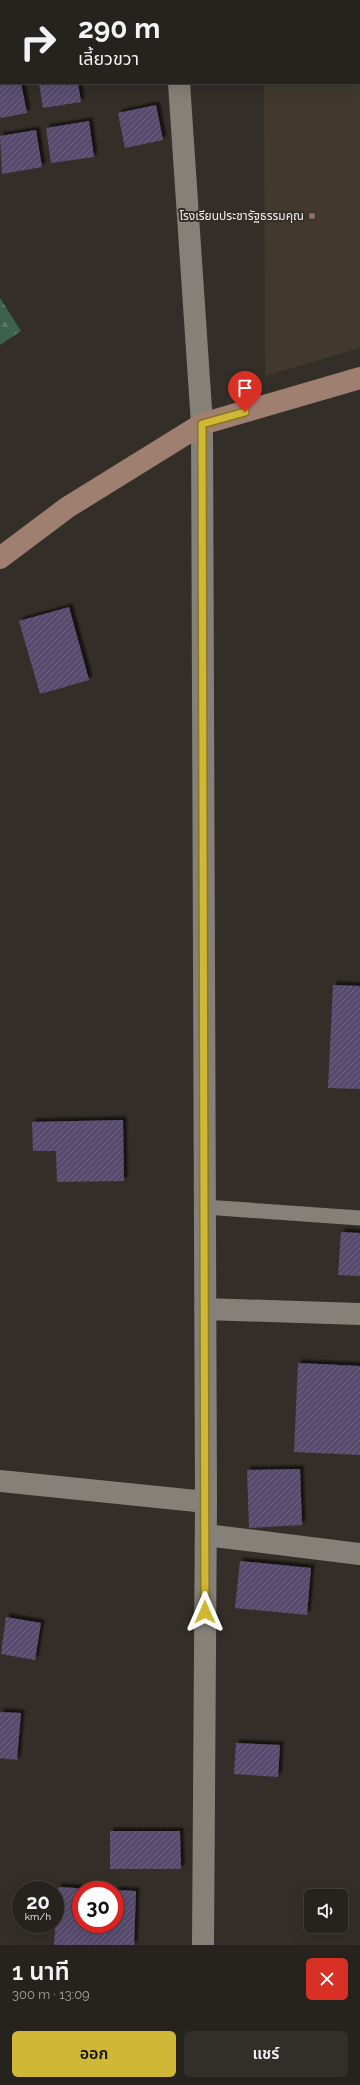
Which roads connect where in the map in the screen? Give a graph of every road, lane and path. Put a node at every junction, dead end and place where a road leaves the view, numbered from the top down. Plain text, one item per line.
1 (179, 84) edge
2 (360, 378) edge
3 (202, 424) junction
4 (0, 558) edge
5 (205, 1207) junction
6 (360, 1218) edge
7 (205, 1309) junction
8 (360, 1314) edge
9 (0, 1481) edge
10 (206, 1502) junction
11 (206, 1535) junction
12 (360, 1554) edge
13 (204, 1945) edge

1 - 3 street
2 - 3 street
3 - 4 street
3 - 5 street
5 - 6 lane
5 - 7 street
7 - 8 street
7 - 10 street
9 - 10 street
10 - 11 street
11 - 12 street
11 - 13 street

